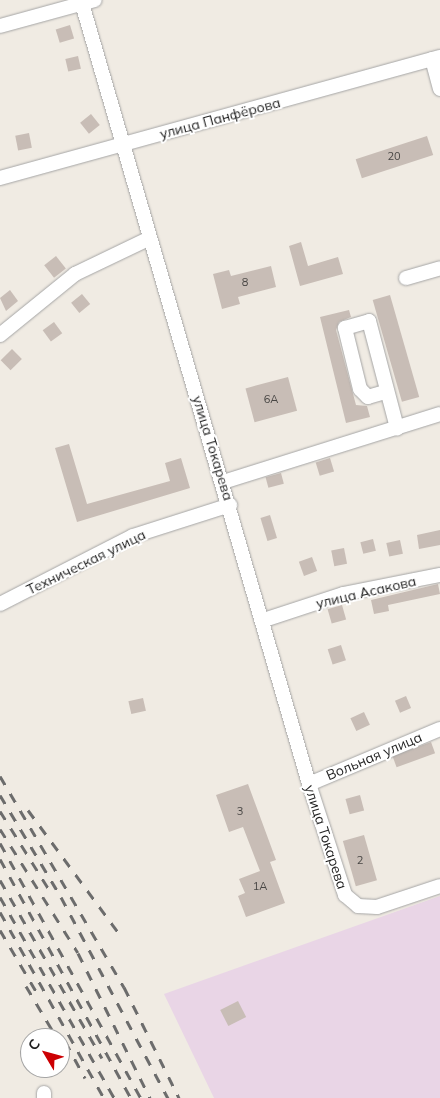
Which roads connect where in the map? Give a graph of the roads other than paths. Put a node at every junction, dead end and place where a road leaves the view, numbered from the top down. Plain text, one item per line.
1 (86, 1) edge
2 (0, 26) edge
3 (436, 58) edge
4 (440, 89) edge
5 (124, 145) junction
6 (0, 178) edge
7 (150, 238) junction
8 (440, 268) edge
9 (406, 278) dead end
10 (0, 335) edge
11 (385, 392) junction
12 (440, 414) edge
13 (397, 428) junction
14 (224, 482) junction
15 (230, 505) junction
16 (440, 575) edge
17 (0, 604) edge
18 (264, 620) junction
19 (440, 729) edge
20 (309, 784) junction
21 (440, 886) edge

1 - 2 street
1 - 5 street, улица Токарева
3 - 4 street
3 - 5 street, улица Панфёрова
5 - 6 street, улица Панфёрова
5 - 7 street, улица Токарева
7 - 10 street
7 - 14 street, улица Токарева
8 - 9 street
11 - 11 street
11 - 13 street
12 - 13 street
13 - 14 street
14 - 15 street, улица Токарева
15 - 17 street, Техническая улица
15 - 18 street, улица Токарева
16 - 18 street, улица Асакова
18 - 20 street, улица Токарева
19 - 20 street, Вольная улица
20 - 21 street, улица Токарева

